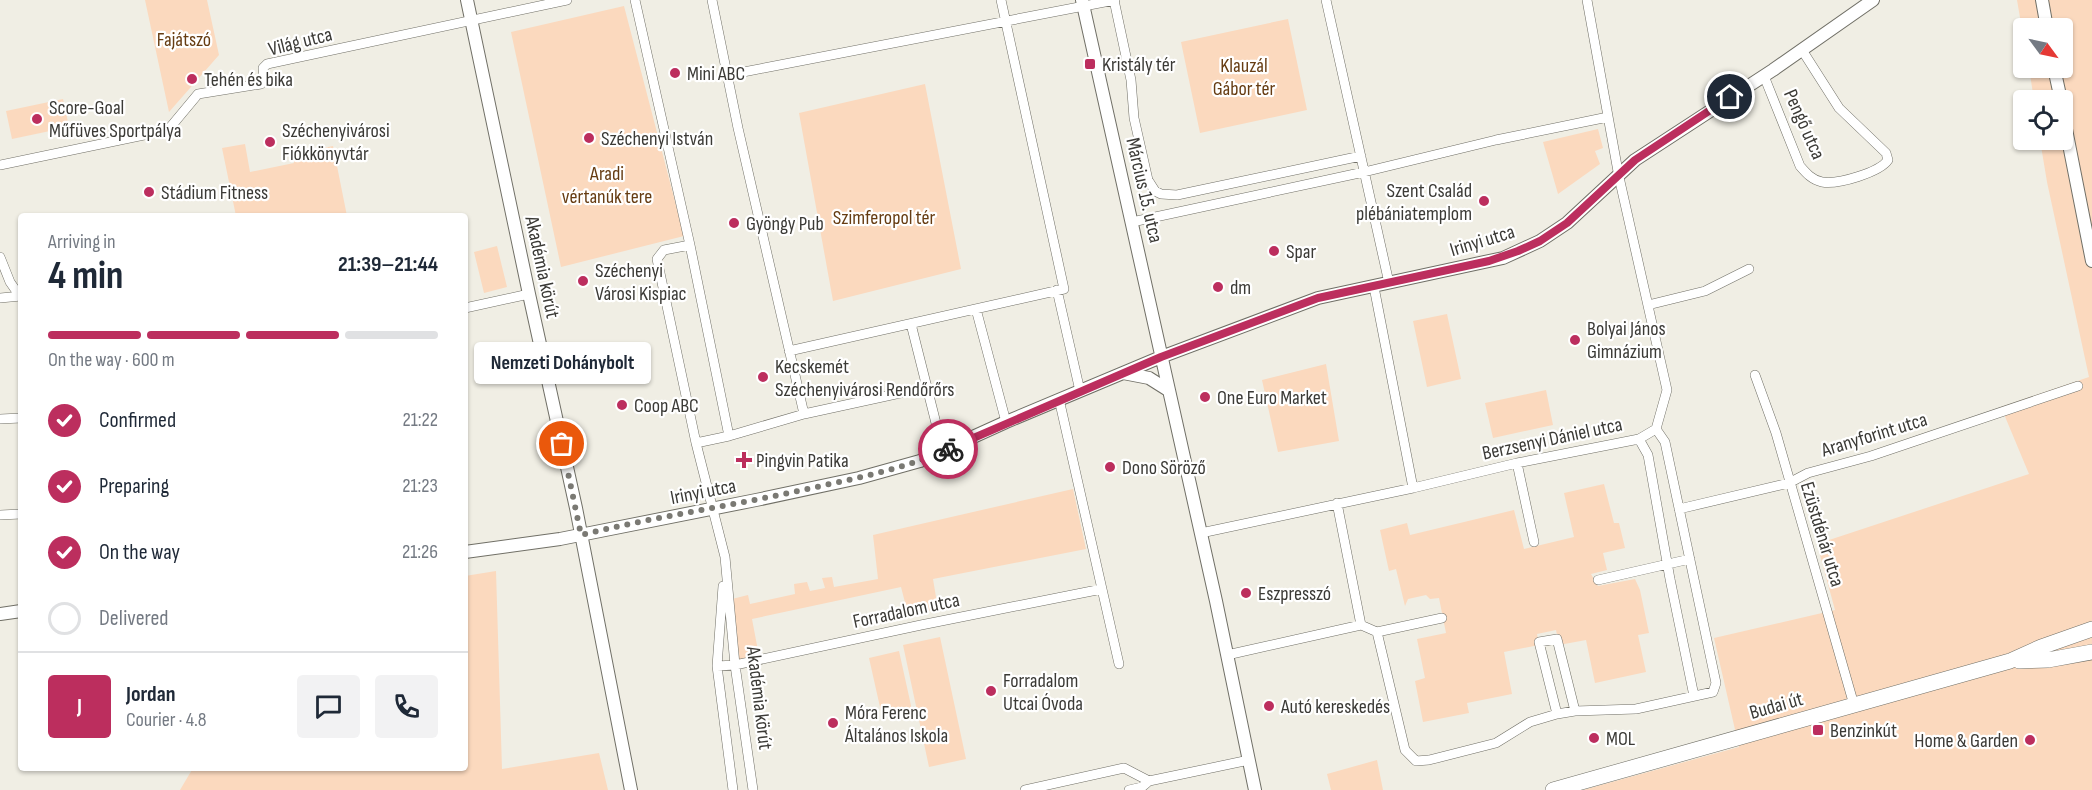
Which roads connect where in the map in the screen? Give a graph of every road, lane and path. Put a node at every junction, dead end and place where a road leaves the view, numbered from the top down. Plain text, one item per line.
1 (467, 0) edge
2 (567, 0) edge
3 (635, 0) edge
4 (711, 0) edge
5 (1001, 0) edge
6 (1115, 0) edge
7 (1326, 0) edge
8 (1587, 0) edge
9 (1873, 0) edge
10 (1082, 3) edge
11 (471, 21) junction
12 (1005, 22) junction
13 (1802, 50) junction
14 (728, 75) junction
15 (1764, 76) junction
16 (1608, 117) junction
17 (2070, 150) edge
18 (1361, 156) junction
19 (0, 165) edge
20 (1364, 172) junction
21 (1619, 177) junction
22 (1132, 222) junction
23 (690, 245) junction
24 (0, 257) edge
25 (2092, 261) edge
26 (1749, 270) dead end
27 (1389, 283) junction
28 (1374, 287) junction
29 (1057, 290) junction
30 (18, 293) edge
31 (529, 294) junction
32 (18, 296) edge
33 (0, 298) edge
34 (1648, 305) junction
35 (468, 307) edge
36 (976, 309) junction
37 (911, 324) junction
38 (789, 351) junction
39 (1161, 357) junction
40 (1121, 373) junction
41 (1755, 375) dead end
42 (2078, 386) dead end
43 (928, 387) junction
44 (1168, 390) junction
45 (1080, 391) junction
46 (1059, 399) junction
47 (804, 414) junction
48 (18, 418) edge
49 (0, 419) edge
50 (1006, 422) junction
51 (1656, 429) junction
52 (729, 435) junction
53 (1639, 439) junction
54 (696, 443) junction
55 (943, 451) junction
56 (1517, 463) junction
57 (1789, 483) junction
58 (1413, 488) junction
59 (1337, 503) junction
60 (712, 509) junction
61 (1679, 509) junction
62 (18, 514) edge
63 (0, 515) edge
64 (1201, 533) junction
65 (581, 535) junction
66 (1534, 542) dead end
67 (468, 552) edge
68 (725, 557) junction
69 (1690, 559) junction
70 (1667, 564) junction
71 (1598, 579) dead end
72 (1102, 589) junction
73 (18, 611) edge
74 (0, 614) edge
75 (1442, 618) dead end
76 (1361, 625) junction
77 (2092, 629) edge
78 (1377, 632) junction
79 (2092, 652) edge
80 (1227, 655) junction
81 (2010, 661) junction
82 (1119, 664) dead end
83 (735, 665) junction
84 (717, 666) junction
85 (1695, 696) junction
86 (1854, 705) junction
87 (1575, 711) junction
88 (1557, 714) junction
89 (1249, 760) junction
90 (1149, 781) junction
91 (631, 790) edge
92 (733, 790) edge
93 (753, 790) edge
94 (1025, 790) edge
95 (1129, 790) edge
96 (1254, 790) edge
97 (1553, 790) edge

1 - 11 street, Akadémia körút
2 - 11 street, Világ utca
3 - 23 street
4 - 14 street
5 - 12 street
6 - 10 street
6 - 18 street
7 - 18 street
8 - 16 street
9 - 13 street, Irinyi utca
10 - 12 street
10 - 22 street, Március 15. utca
11 - 19 street, Világ utca
11 - 31 street, Akadémia körút
12 - 14 street
12 - 29 street
13 - 15 street, Irinyi utca
13 - 15 street, Pengő utca
14 - 38 street
15 - 21 street, Irinyi utca
16 - 20 street
16 - 21 street
17 - 25 street
18 - 20 street
20 - 22 street
20 - 27 street
21 - 27 street, Irinyi utca
21 - 34 street
22 - 39 street, Március 15. utca
23 - 52 street
23 - 54 street
24 - 30 street
26 - 34 street
27 - 28 street, Irinyi utca
28 - 39 street, Irinyi utca
28 - 58 street
29 - 36 street
29 - 45 street
31 - 35 street
31 - 65 street, Akadémia körút
32 - 33 street
34 - 51 street
36 - 37 street
36 - 50 street
37 - 38 street
37 - 43 street
38 - 47 street
39 - 40 street, Irinyi utca
39 - 44 street, Március 15. utca
40 - 44 street
40 - 45 street, Irinyi utca
41 - 57 street, Ezüstdénár utca
42 - 57 street, Aranyforint utca
43 - 47 street
43 - 55 street
44 - 64 street, Március 15. utca
45 - 46 street, Irinyi utca
46 - 50 street, Irinyi utca
46 - 72 street
47 - 52 street
48 - 49 street
50 - 55 street, Irinyi utca
51 - 53 street, Berzsenyi Dániel utca
51 - 61 street
52 - 54 street
53 - 56 street, Berzsenyi Dániel utca
53 - 70 street
54 - 60 street
55 - 60 street, Irinyi utca
56 - 58 street, Berzsenyi Dániel utca
56 - 66 street
57 - 61 street, Aranyforint utca
57 - 86 street, Ezüstdénár utca
58 - 59 street, Berzsenyi Dániel utca
59 - 64 street, Berzsenyi Dániel utca
59 - 76 street
60 - 65 street, Irinyi utca
60 - 68 street
61 - 69 street
62 - 63 street
64 - 80 street, Március 15. utca
65 - 67 street, Irinyi utca
65 - 91 street, Akadémia körút
68 - 83 street, Akadémia körút
68 - 84 street, Akadémia körút
69 - 70 street
69 - 85 street
70 - 71 street
70 - 85 street
72 - 82 street
72 - 83 street, Forradalom utca
73 - 74 street
75 - 78 street
76 - 78 street
76 - 80 street
77 - 81 main road, Budai út
78 - 88 street
79 - 81 main road, Budai út
80 - 89 street, Március 15. utca
81 - 86 main road, Budai út
83 - 84 street, Forradalom utca
83 - 93 street, Akadémia körút
84 - 92 street, Akadémia körút
85 - 87 street
86 - 97 main road, Budai út
87 - 88 street
87 - 88 street
89 - 90 street
89 - 96 street, Március 15. utca
90 - 94 street
90 - 95 street

